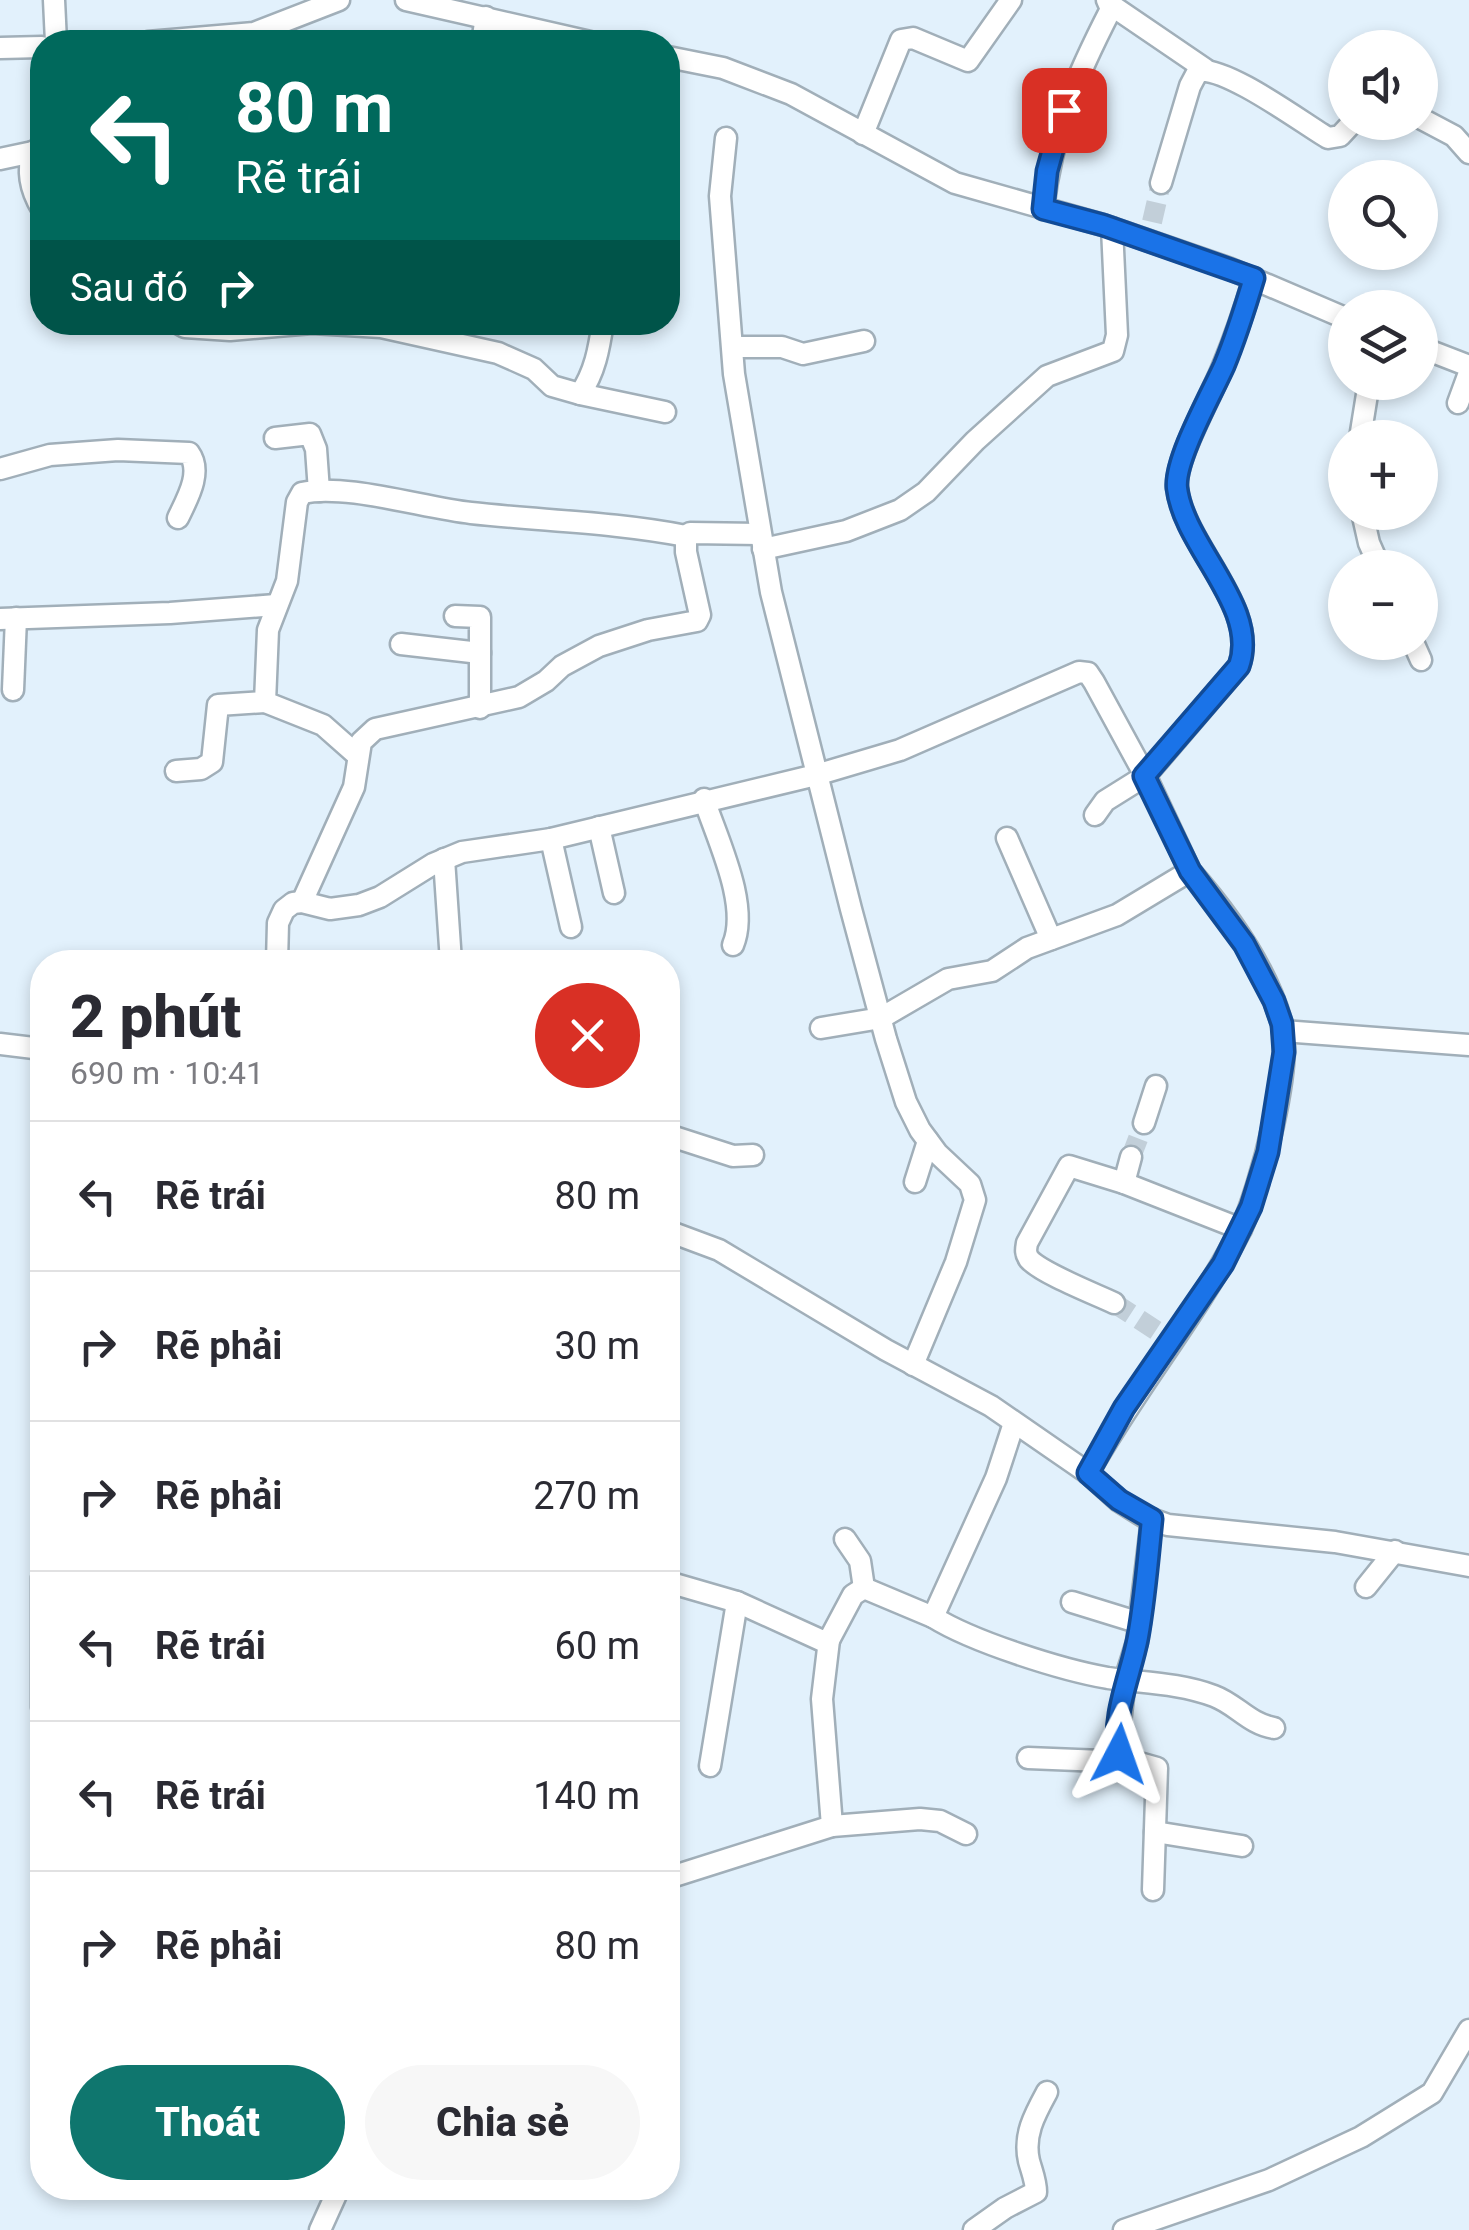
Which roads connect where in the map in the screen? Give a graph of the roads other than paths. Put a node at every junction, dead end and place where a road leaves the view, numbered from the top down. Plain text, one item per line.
1 (54, 0) edge
2 (339, 0) edge
3 (406, 0) edge
4 (1011, 0) edge
5 (1109, 2) edge
6 (486, 17) junction
7 (55, 30) edge
8 (262, 30) edge
9 (484, 30) edge
10 (532, 30) edge
11 (30, 47) edge
12 (0, 48) edge
13 (680, 59) edge
14 (1205, 69) junction
15 (1438, 128) edge
16 (863, 134) junction
17 (726, 138) dead end
18 (1328, 138) edge
19 (30, 152) edge
20 (1469, 153) edge
21 (0, 159) edge
22 (1161, 183) tunnel mouth
23 (1043, 209) junction
24 (1112, 228) junction
25 (1254, 278) junction
26 (1328, 311) edge
27 (417, 335) edge
28 (601, 335) edge
29 (864, 341) dead end
30 (733, 347) junction
31 (1438, 356) edge
32 (1469, 370) edge
33 (580, 394) junction
34 (1458, 403) dead end
35 (666, 412) dead end
36 (276, 438) dead end
37 (0, 470) edge
38 (319, 491) junction
39 (178, 518) dead end
40 (686, 536) junction
41 (761, 541) junction
42 (276, 605) junction
43 (455, 616) dead end
44 (8, 618) edge
45 (401, 644) dead end
46 (480, 653) junction
47 (13, 690) dead end
48 (265, 702) junction
49 (480, 708) junction
50 (357, 755) junction
51 (176, 771) dead end
52 (816, 775) junction
53 (1144, 776) junction
54 (704, 800) junction
55 (1095, 815) dead end
56 (600, 827) junction
57 (551, 838) junction
58 (1008, 838) dead end
59 (444, 860) junction
60 (1190, 871) junction
61 (614, 894) dead end
62 (302, 902) junction
63 (571, 927) dead end
64 (1051, 940) junction
65 (733, 945) dead end
66 (278, 950) edge
67 (450, 950) edge
68 (880, 1018) junction
69 (822, 1028) dead end
70 (1283, 1031) junction
71 (0, 1044) edge
72 (1469, 1045) edge
73 (30, 1047) edge
74 (1156, 1086) dead end
75 (1144, 1123) tunnel mouth
76 (680, 1139) edge
77 (928, 1142) junction
78 (753, 1155) dead end
79 (1130, 1156) tunnel mouth
80 (914, 1182) dead end
81 (1124, 1183) junction
82 (1241, 1229) junction
83 (680, 1235) edge
84 (1114, 1303) tunnel mouth
85 (913, 1365) junction
86 (1014, 1423) junction
87 (1088, 1473) junction
88 (1152, 1519) junction
89 (845, 1539) dead end
90 (1395, 1551) junction
91 (1469, 1566) edge
92 (680, 1585) edge
93 (1366, 1587) dead end
94 (864, 1588) junction
95 (737, 1602) junction
96 (1072, 1602) dead end
97 (933, 1618) junction
98 (1140, 1623) junction
99 (829, 1640) junction
100 (1126, 1680) junction
101 (1274, 1728) dead end
102 (1119, 1754) junction
103 (1028, 1758) dead end
104 (710, 1766) dead end
105 (832, 1826) junction
106 (1155, 1832) junction
107 (966, 1834) dead end
108 (1242, 1846) dead end
109 (680, 1874) edge
110 (1153, 1890) dead end
111 (1469, 2030) edge
112 (1048, 2092) dead end
113 (334, 2200) edge
114 (320, 2230) edge
115 (974, 2230) edge
116 (1124, 2230) edge

1 - 7 street
2 - 8 street
3 - 6 street
4 - 16 street
5 - 14 street
5 - 23 street
6 - 9 street
6 - 10 street
11 - 12 street
13 - 16 street
14 - 18 street
14 - 22 street
15 - 20 street
16 - 23 street
17 - 30 street
19 - 21 street
23 - 24 street
24 - 25 street
24 - 41 street
25 - 26 street
25 - 53 street
27 - 33 street
28 - 33 street
29 - 30 street
30 - 41 street
31 - 32 street
32 - 34 street
33 - 35 street
36 - 38 street
37 - 39 street
38 - 40 street
38 - 42 street
40 - 41 street
40 - 49 street
41 - 52 street
42 - 44 street
42 - 48 street
43 - 46 street
44 - 47 street
45 - 46 street
46 - 49 street
48 - 50 street
48 - 51 street
49 - 50 street
50 - 62 street
52 - 53 street
52 - 54 street
52 - 68 street
53 - 55 street
53 - 60 street
54 - 56 street
54 - 65 street
56 - 57 street
56 - 61 street
57 - 59 street
57 - 63 street
58 - 64 street
59 - 62 street
59 - 67 street
60 - 64 street
60 - 70 street
62 - 66 street
64 - 68 street
68 - 69 street
68 - 77 street
70 - 72 street
70 - 82 street
71 - 73 street
74 - 75 street
76 - 78 street
77 - 80 street
77 - 85 street
79 - 81 street
81 - 82 street
81 - 84 street
82 - 87 street
83 - 85 street
85 - 86 street
86 - 87 street
86 - 97 street
87 - 88 street
88 - 90 street
88 - 98 street
89 - 94 street
90 - 91 street
90 - 93 street
92 - 95 street
94 - 97 street
94 - 99 street
95 - 99 street
95 - 104 street
96 - 98 street
97 - 100 street
98 - 100 street
99 - 105 street
100 - 101 street
100 - 102 street
102 - 103 street
102 - 106 street
105 - 107 street
105 - 109 street
106 - 108 street
106 - 110 street
111 - 116 street
112 - 115 street
113 - 114 street

